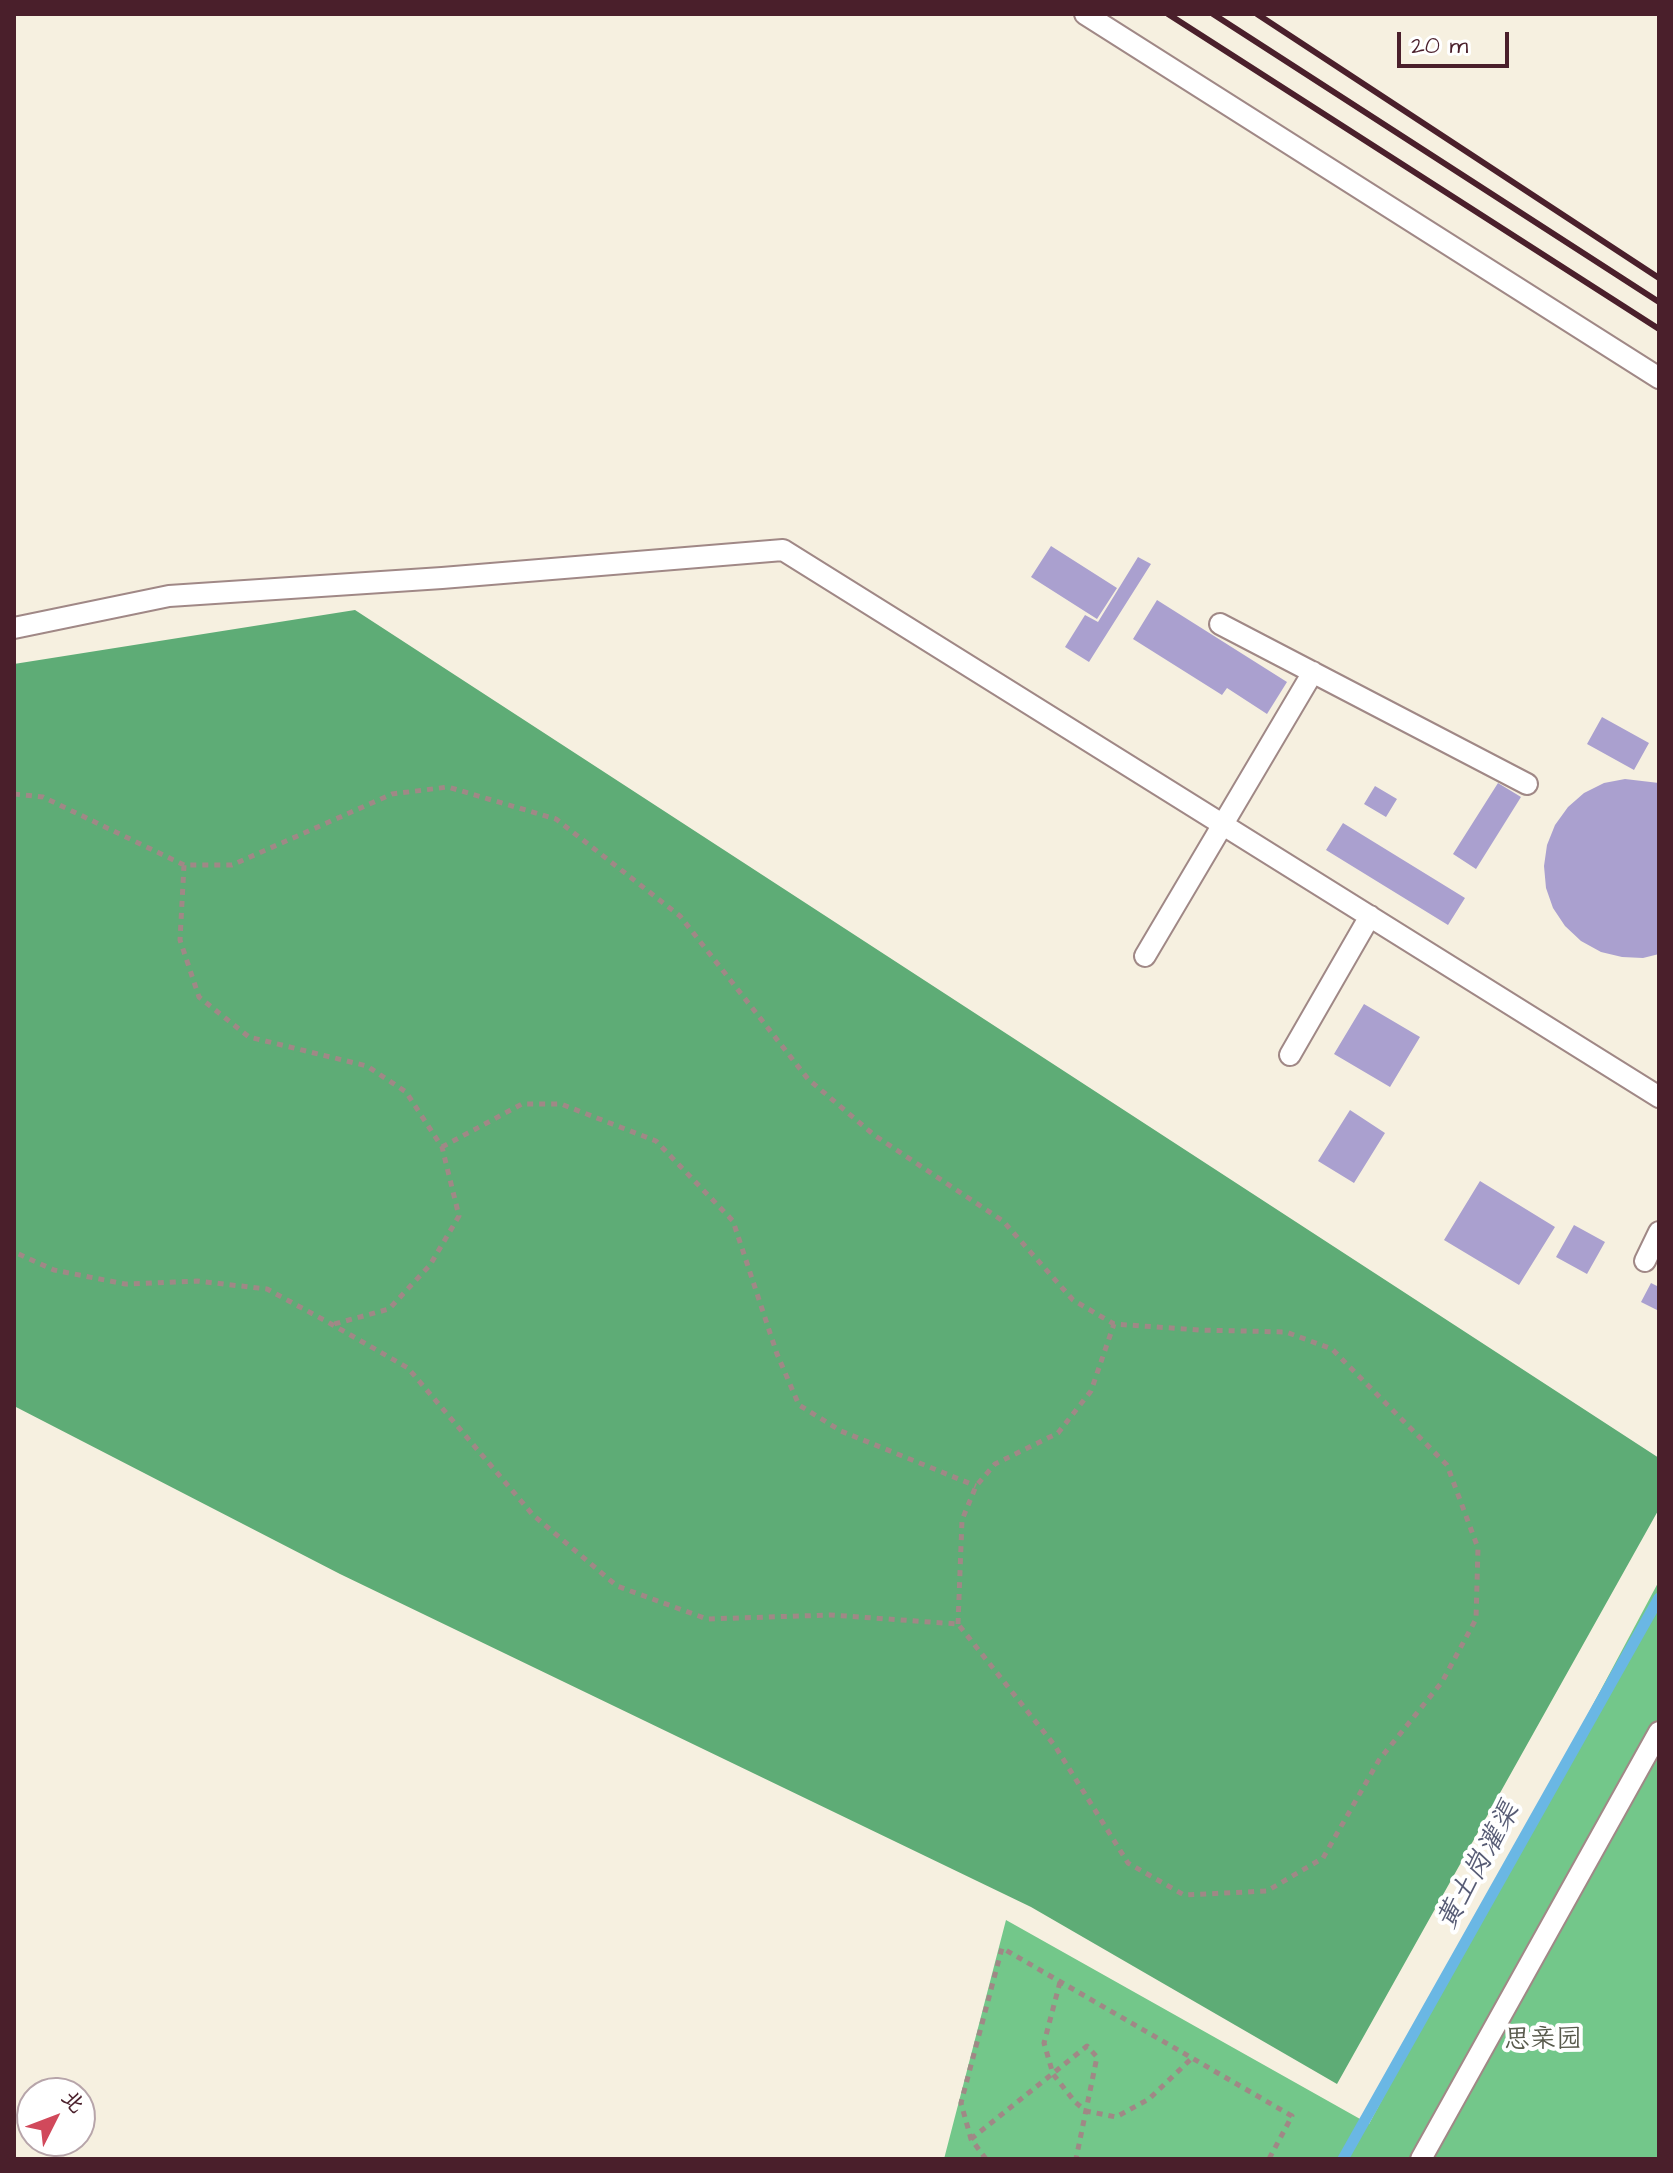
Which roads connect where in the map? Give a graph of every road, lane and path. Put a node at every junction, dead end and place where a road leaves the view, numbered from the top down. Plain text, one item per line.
1 (1085, 14) edge
2 (1659, 378) edge
3 (1220, 624) dead end
4 (14, 628) edge
5 (1313, 672) junction
6 (1527, 784) dead end
7 (14, 794) edge
8 (1223, 824) junction
9 (184, 865) junction
10 (1370, 916) junction
11 (1145, 956) dead end
12 (1290, 1055) dead end
13 (1659, 1097) edge
14 (442, 1147) junction
15 (1659, 1232) edge
16 (14, 1252) edge
17 (1645, 1261) dead end
18 (1114, 1324) junction
19 (333, 1325) junction
20 (976, 1486) junction
21 (958, 1624) junction
22 (1659, 1732) edge
23 (1060, 1982) junction
24 (1192, 2058) junction
25 (1053, 2074) junction
26 (1086, 2111) junction
27 (971, 2139) junction
28 (986, 2159) edge
29 (1076, 2159) edge
30 (1269, 2159) edge
31 (1421, 2159) edge

1 - 2 lane
3 - 5 lane
4 - 8 lane
5 - 6 lane
5 - 8 lane
7 - 9 path
8 - 10 lane
8 - 11 lane
9 - 14 path
9 - 18 path
10 - 12 lane
10 - 13 lane
14 - 19 path
14 - 20 path
15 - 17 lane
16 - 19 path
18 - 20 path
18 - 21 path
19 - 21 path
20 - 21 path
22 - 31 lane
23 - 24 path
23 - 25 path
23 - 27 path
24 - 26 path
24 - 30 path
25 - 26 path
25 - 26 path
25 - 27 path
26 - 29 path
27 - 28 path

